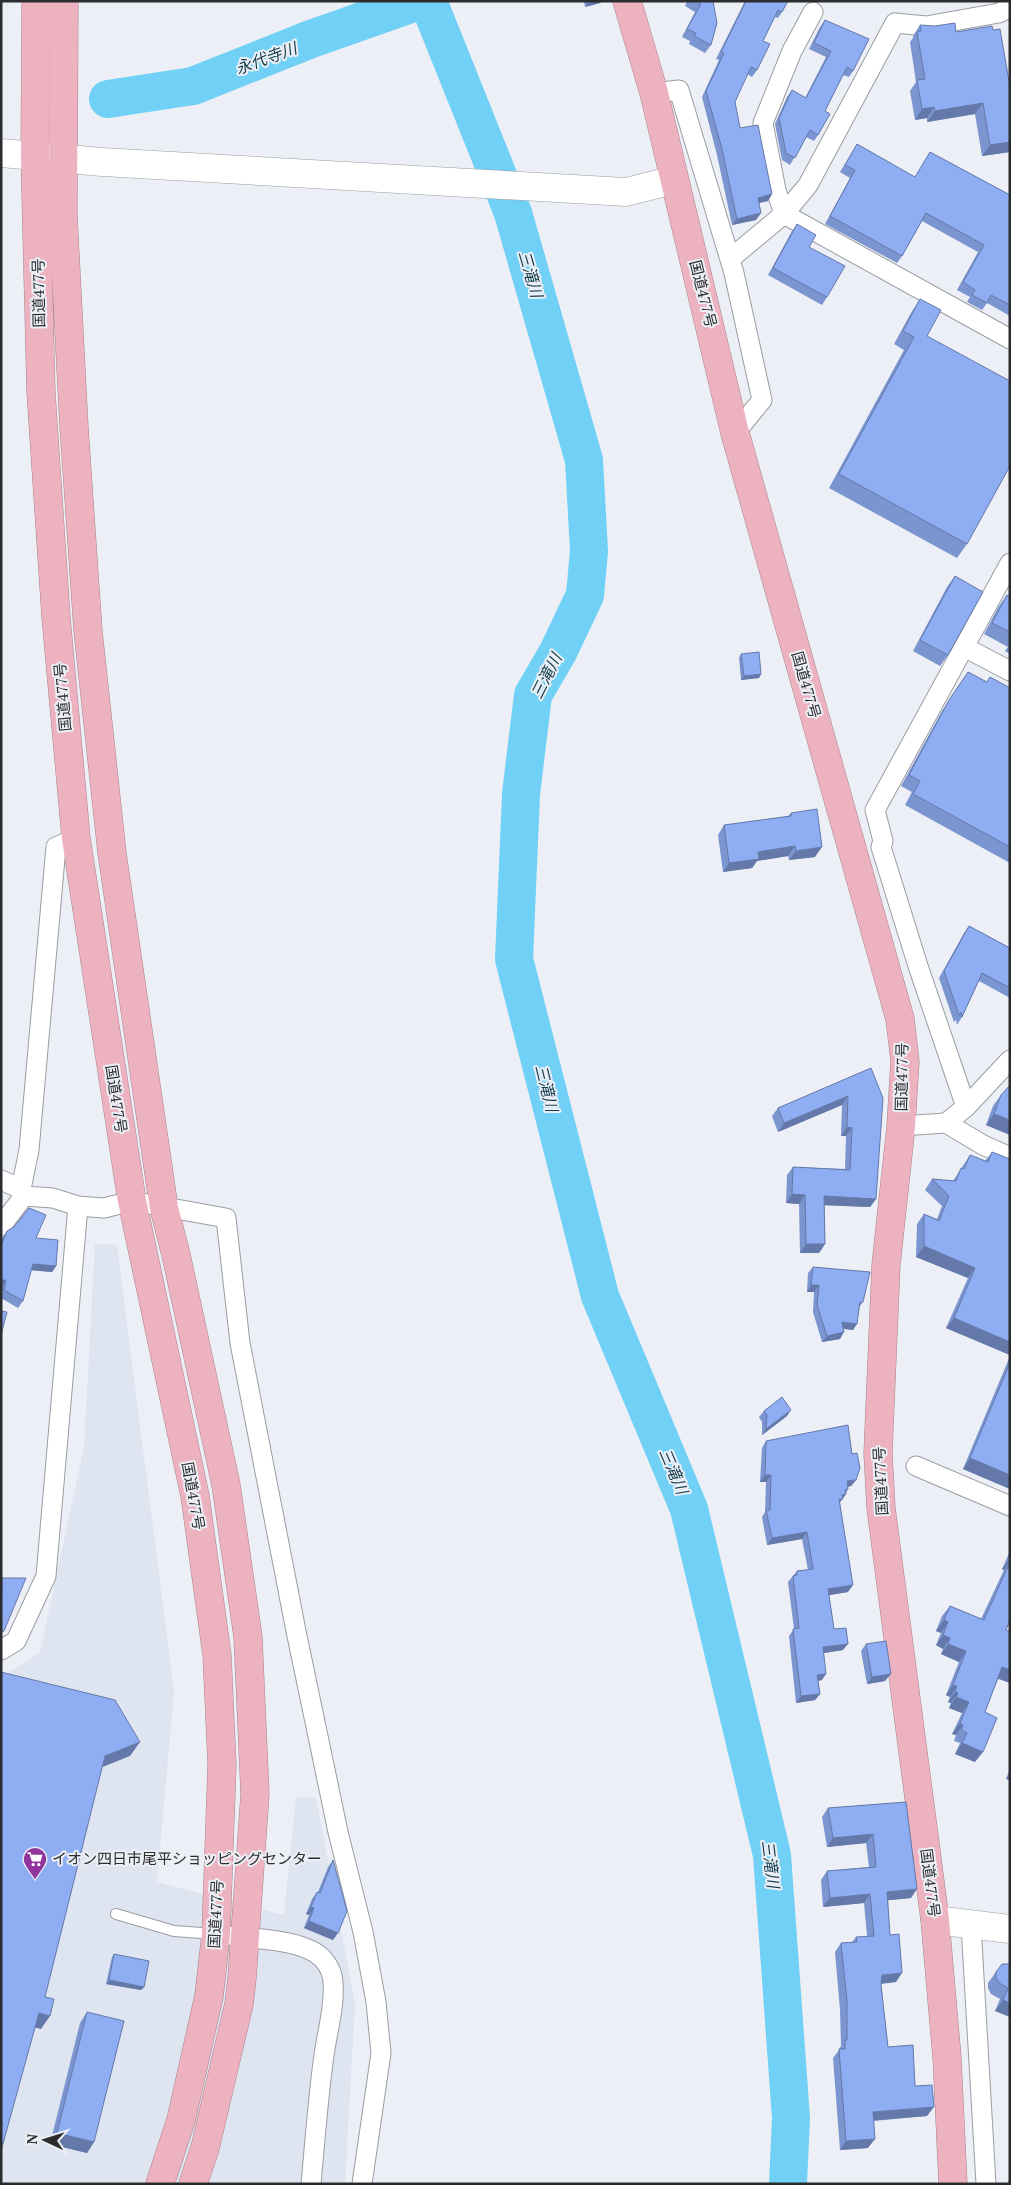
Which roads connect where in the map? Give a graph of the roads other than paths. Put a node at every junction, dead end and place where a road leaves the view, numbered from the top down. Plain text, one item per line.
1 (36, 1) edge
2 (64, 1) edge
3 (627, 1) edge
4 (1010, 7) edge
5 (813, 12) dead end
6 (654, 93) junction
7 (3, 156) edge
8 (35, 156) junction
9 (63, 159) junction
10 (674, 180) junction
11 (784, 214) junction
12 (730, 260) junction
13 (1010, 339) edge
14 (735, 433) junction
15 (1010, 563) edge
16 (964, 647) junction
17 (1010, 671) edge
18 (76, 838) junction
19 (1010, 1060) edge
20 (966, 1107) junction
21 (946, 1123) junction
22 (901, 1126) junction
23 (1010, 1157) edge
24 (1, 1180) edge
25 (22, 1192) junction
26 (132, 1200) junction
27 (78, 1206) junction
28 (164, 1208) junction
29 (1, 1226) edge
30 (916, 1466) dead end
31 (1010, 1506) edge
32 (1, 1650) edge
33 (116, 1914) dead end
34 (935, 1920) junction
35 (971, 1924) junction
36 (1010, 1929) edge
37 (216, 1934) junction
38 (245, 1938) junction
39 (160, 2183) edge
40 (193, 2184) edge
41 (311, 2184) edge
42 (362, 2184) edge
43 (953, 2184) edge
44 (986, 2184) edge

1 - 8 highway, 国道477号
2 - 9 highway, 国道477号
3 - 6 highway, 国道477号
4 - 11 street
5 - 11 street
6 - 10 highway, 国道477号
6 - 12 street
7 - 8 street
8 - 9 street
8 - 18 highway, 国道477号
9 - 10 street
9 - 28 highway, 国道477号
10 - 14 highway, 国道477号
11 - 12 street
11 - 13 street
12 - 14 street
14 - 22 highway, 国道477号
15 - 16 street
16 - 17 street
16 - 20 street
18 - 25 street
18 - 26 highway, 国道477号
19 - 20 street
20 - 21 street
21 - 22 street
21 - 23 street
22 - 34 highway, 国道477号
24 - 25 street
25 - 27 street
25 - 29 street
26 - 27 street
26 - 28 street
26 - 37 highway, 国道477号
27 - 32 street
28 - 38 highway, 国道477号
28 - 42 street
30 - 31 street
33 - 37 lane
34 - 35 street
34 - 43 highway, 国道477号
35 - 36 street
35 - 44 street
37 - 38 street
37 - 39 highway, 国道477号
38 - 40 highway, 国道477号
38 - 41 street

